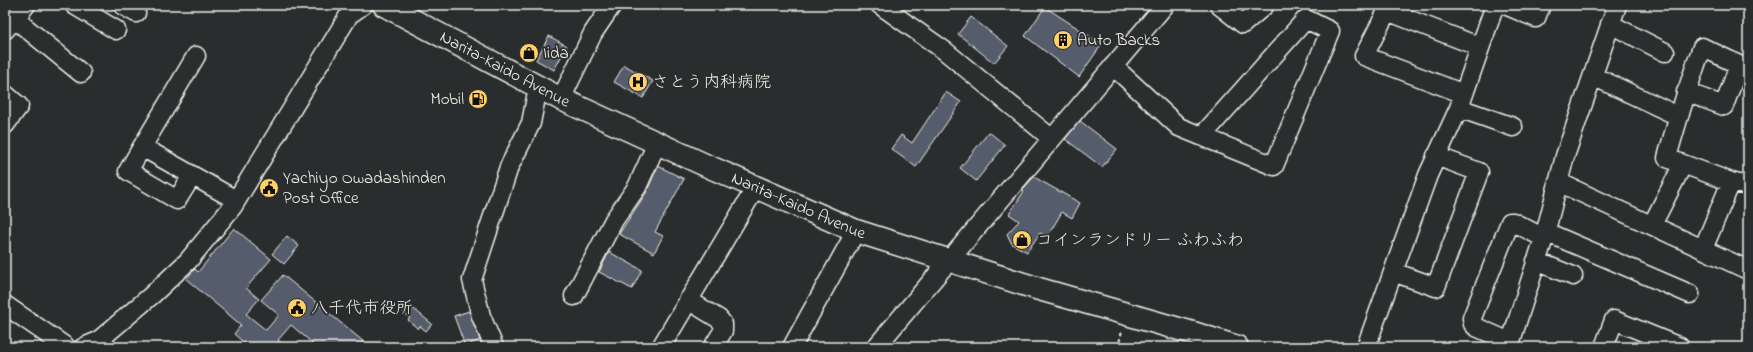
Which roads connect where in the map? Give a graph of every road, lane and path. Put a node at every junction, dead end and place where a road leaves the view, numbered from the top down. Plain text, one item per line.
1 (26, 5) edge
2 (74, 5) edge
3 (363, 5) edge
4 (384, 5) edge
5 (612, 5) edge
6 (1165, 5) edge
7 (1218, 5) edge
8 (1265, 5) edge
9 (1495, 5) edge
10 (1504, 5) edge
11 (1541, 5) edge
12 (1617, 5) edge
13 (1610, 24) junction
14 (10, 25) edge
15 (116, 30) dead end
16 (1480, 47) junction
17 (1665, 52) dead end
18 (196, 56) dead end
19 (1113, 66) junction
20 (81, 72) dead end
21 (1593, 76) junction
22 (538, 87) junction
23 (1686, 92) dead end
24 (5, 94) edge
25 (561, 99) junction
26 (1461, 101) junction
27 (1678, 116) junction
28 (5, 125) edge
29 (1513, 127) dead end
30 (1202, 136) junction
31 (1051, 138) junction
32 (657, 143) junction
33 (142, 147) junction
34 (1436, 156) junction
35 (1683, 164) junction
36 (192, 176) junction
37 (1558, 182) junction
38 (1740, 184) edge
39 (756, 187) junction
40 (236, 200) junction
41 (1652, 225) junction
42 (856, 231) junction
43 (1545, 235) junction
44 (1703, 249) junction
45 (948, 261) junction
46 (1536, 261) junction
47 (1748, 270) edge
48 (1393, 272) junction
49 (1573, 276) dead end
50 (1690, 294) dead end
51 (574, 296) dead end
52 (688, 300) junction
53 (5, 305) edge
54 (1509, 344) edge
55 (94, 345) edge
56 (66, 347) edge
57 (494, 347) edge
58 (661, 347) edge
59 (713, 347) edge
60 (792, 347) edge
61 (876, 347) edge
62 (1237, 347) edge
63 (1366, 347) edge
64 (1604, 347) edge
65 (1680, 347) edge

1 - 14 street
2 - 15 street
3 - 40 street
4 - 22 highway, Narita-Kaido Avenue
5 - 25 street
6 - 19 street
7 - 8 street
9 - 16 street
10 - 11 street
12 - 13 street
13 - 17 street
13 - 21 street
14 - 20 street
16 - 26 street
16 - 26 street
18 - 33 street
19 - 30 street
19 - 31 street
21 - 27 street
21 - 37 street
22 - 25 highway, Narita-Kaido Avenue
22 - 57 street
23 - 27 street
24 - 28 street
25 - 32 highway, Narita-Kaido Avenue
26 - 29 street
26 - 34 street
27 - 35 street
30 - 30 street
31 - 31 street
31 - 45 street
32 - 39 highway, Narita-Kaido Avenue
32 - 51 street
33 - 36 street
33 - 36 street
34 - 48 street
34 - 48 street
35 - 38 street
35 - 41 street
36 - 40 street
37 - 41 street
37 - 43 street
38 - 44 street
39 - 42 highway, Narita-Kaido Avenue
39 - 52 street
40 - 55 street
41 - 44 street
42 - 45 highway, Narita-Kaido Avenue
42 - 60 street
43 - 46 street
43 - 50 street
43 - 54 street
44 - 47 street
45 - 61 street
45 - 62 highway, Narita-Kaido Avenue
46 - 49 street
46 - 54 street
48 - 63 street
52 - 58 street
52 - 59 street
53 - 56 street
64 - 65 street

